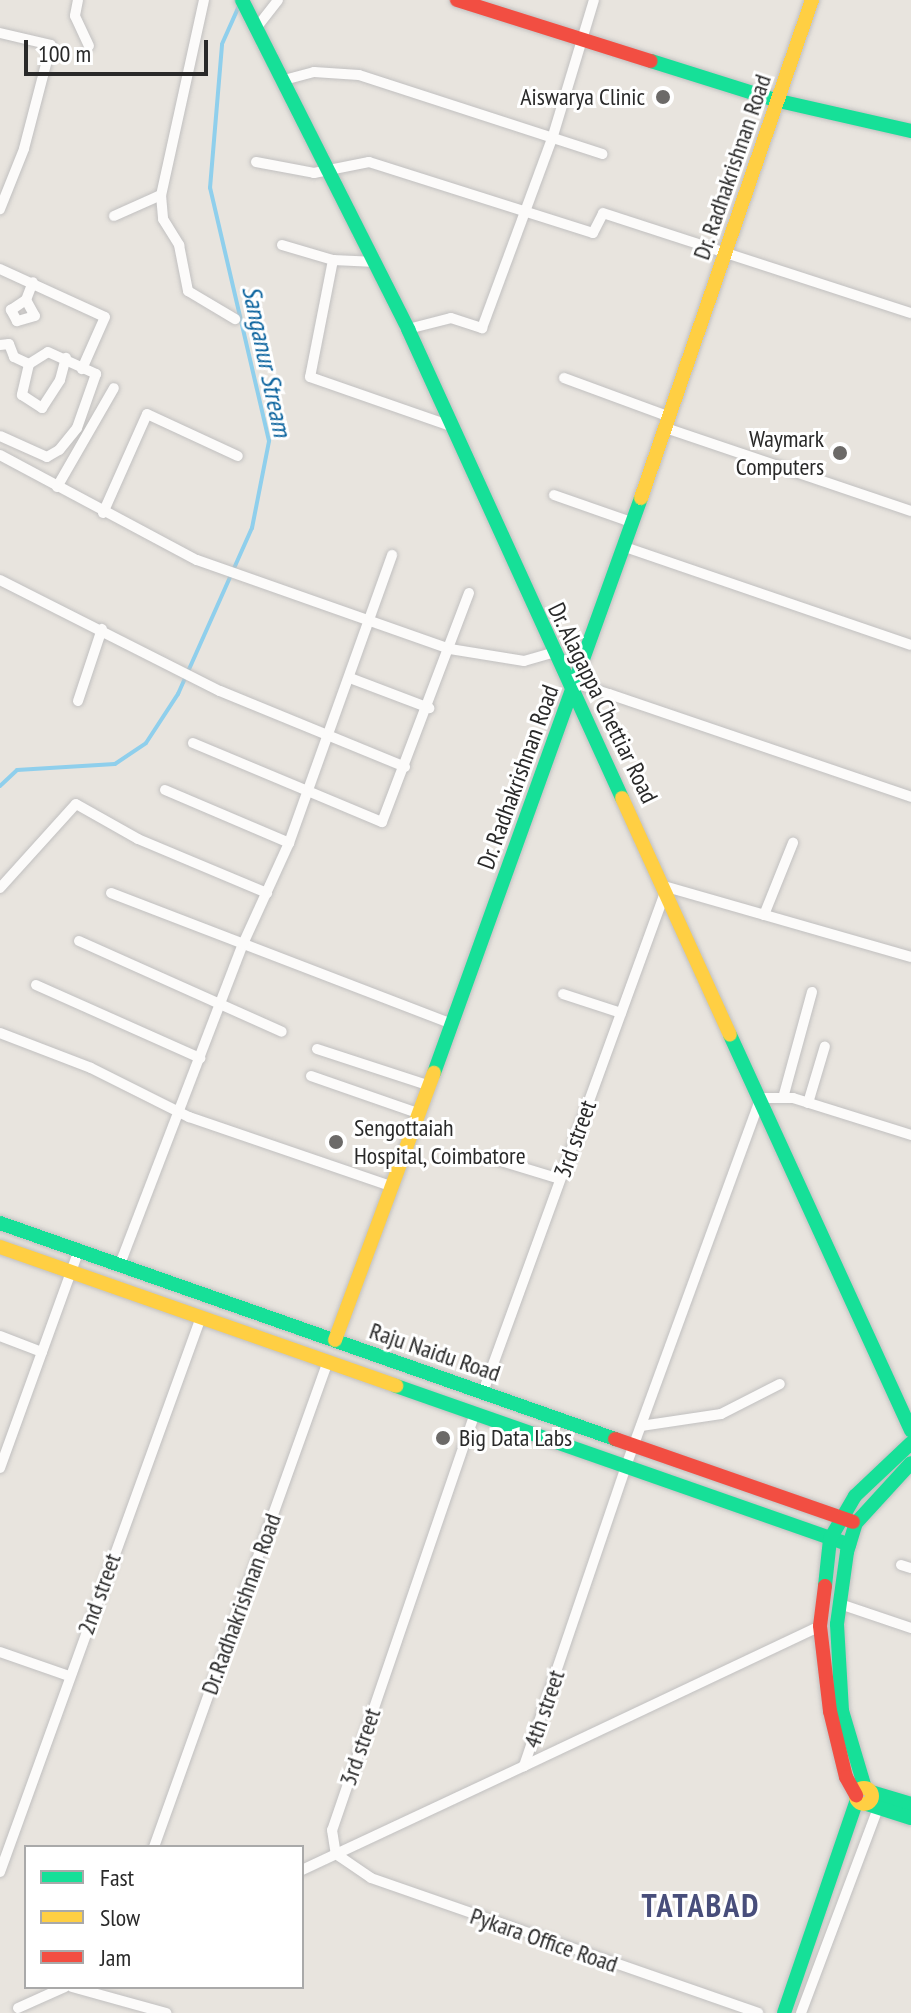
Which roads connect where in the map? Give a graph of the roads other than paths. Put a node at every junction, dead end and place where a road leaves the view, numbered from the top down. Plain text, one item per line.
1 (78, 0) edge
2 (204, 0) edge
3 (242, 0) edge
4 (278, 0) edge
5 (457, 0) edge
6 (594, 0) edge
7 (812, 0) edge
8 (255, 24) junction
9 (0, 33) edge
10 (582, 39) junction
11 (89, 46) dead end
12 (284, 80) junction
13 (779, 101) junction
14 (911, 131) edge
15 (552, 139) junction
16 (602, 154) dead end
17 (256, 162) dead end
18 (332, 171) junction
19 (161, 195) junction
20 (0, 209) edge
21 (524, 210) junction
22 (114, 216) dead end
23 (282, 245) dead end
24 (725, 255) junction
25 (333, 260) junction
26 (376, 262) junction
27 (0, 269) edge
28 (33, 282) junction
29 (26, 300) dead end
30 (911, 313) edge
31 (235, 319) dead end
32 (408, 329) junction
33 (0, 345) edge
34 (14, 357) junction
35 (66, 358) junction
36 (0, 361) edge
37 (29, 364) junction
38 (82, 369) junction
39 (564, 378) dead end
40 (114, 388) dead end
41 (668, 422) junction
42 (451, 426) junction
43 (0, 436) edge
44 (0, 455) edge
45 (238, 456) dead end
46 (57, 487) junction
47 (554, 495) dead end
48 (911, 511) edge
49 (103, 513) junction
50 (631, 522) junction
51 (622, 546) junction
52 (392, 555) dead end
53 (0, 580) edge
54 (469, 593) dead end
55 (370, 621) junction
56 (102, 629) junction
57 (911, 645) edge
58 (450, 649) junction
59 (552, 653) junction
60 (350, 678) junction
61 (574, 692) junction
62 (78, 701) dead end
63 (429, 708) junction
64 (327, 737) junction
65 (193, 743) dead end
66 (405, 767) junction
67 (165, 790) dead end
68 (308, 791) junction
69 (911, 797) edge
70 (289, 843) junction
71 (793, 843) dead end
72 (667, 887) junction
73 (0, 888) edge
74 (111, 893) dead end
75 (267, 893) junction
76 (764, 915) junction
77 (79, 941) dead end
78 (244, 947) junction
79 (911, 957) edge
80 (36, 985) dead end
81 (812, 992) dead end
82 (563, 994) dead end
83 (220, 1005) junction
84 (621, 1013) junction
85 (450, 1023) junction
86 (282, 1032) dead end
87 (0, 1033) edge
88 (825, 1046) dead end
89 (317, 1049) dead end
90 (200, 1058) junction
91 (311, 1076) dead end
92 (427, 1085) junction
93 (761, 1098) junction
94 (783, 1098) junction
95 (808, 1103) junction
96 (181, 1109) junction
97 (417, 1113) junction
98 (911, 1135) edge
99 (491, 1158) dead end
100 (560, 1179) junction
101 (390, 1186) junction
102 (0, 1223) edge
103 (0, 1247) edge
104 (79, 1250) junction
105 (120, 1264) junction
106 (70, 1271) junction
107 (201, 1317) junction
108 (0, 1336) edge
109 (335, 1340) junction
110 (42, 1352) junction
111 (328, 1361) junction
112 (780, 1384) dead end
113 (483, 1392) junction
114 (475, 1413) junction
115 (641, 1426) junction
116 (911, 1431) edge
117 (911, 1443) edge
118 (634, 1444) junction
119 (911, 1463) edge
120 (626, 1466) junction
121 (0, 1468) edge
122 (839, 1518) junction
123 (856, 1523) junction
124 (830, 1539) junction
125 (849, 1545) junction
126 (840, 1604) junction
127 (820, 1626) junction
128 (911, 1628) edge
129 (0, 1652) edge
130 (69, 1676) junction
131 (524, 1766) junction
132 (868, 1798) junction
133 (911, 1804) edge
134 (911, 1818) edge
135 (155, 1845) edge
136 (336, 1854) junction
137 (304, 1869) edge
138 (0, 1872) edge
139 (836, 1875) junction
140 (61, 1989) edge
141 (79, 1989) edge
142 (18, 2008) dead end
143 (166, 2013) edge
144 (758, 2013) edge
145 (784, 2013) edge
146 (791, 2013) edge
147 (801, 2013) edge

1 - 11 street
2 - 19 street
3 - 8 street, Dr. Alagappa Chettiar Road
4 - 8 street
5 - 10 street
6 - 10 street
7 - 13 street, Dr. Radhakrishnan Road
8 - 12 street, Dr. Alagappa Chettiar Road
9 - 20 street
10 - 13 street
10 - 15 street
12 - 15 street
12 - 18 street, Dr. Alagappa Chettiar Road
13 - 14 street
13 - 24 street, Dr. Radhakrishnan Road
15 - 16 street
15 - 21 street
17 - 18 street
18 - 21 street
18 - 26 street, Dr. Alagappa Chettiar Road
19 - 22 street
19 - 31 street
21 - 24 street
21 - 32 street
23 - 25 street
24 - 30 street
24 - 41 street, Dr. Radhakrishnan Road
25 - 26 street
25 - 42 street
26 - 32 street, Dr. Alagappa Chettiar Road
27 - 28 street
28 - 29 street
28 - 38 street
32 - 42 street, Dr. Alagappa Chettiar Road
33 - 34 street
34 - 36 street
34 - 37 street
35 - 37 street
35 - 37 street
35 - 38 street
38 - 43 street
39 - 41 street
40 - 46 street
41 - 48 street
41 - 50 street, Dr. Radhakrishnan Road
42 - 59 street, Dr. Alagappa Chettiar Road
44 - 46 street
45 - 49 street
46 - 49 street
47 - 50 street
49 - 55 street
50 - 51 street, Dr. Radhakrishnan Road
51 - 57 street
51 - 61 street, Dr. Radhakrishnan Road
52 - 55 street
53 - 56 street
54 - 58 street
55 - 58 street
55 - 60 street
56 - 62 street
56 - 64 street
58 - 59 street
58 - 63 street
59 - 61 street, Dr. Alagappa Chettiar Road
60 - 63 street
60 - 64 street
61 - 69 street
61 - 72 street, Dr. Alagappa Chettiar Road
61 - 85 street, Dr. Radhakrishnan Road
63 - 66 street
64 - 66 street
64 - 68 street
65 - 68 street
66 - 68 street
67 - 70 street
68 - 70 street
70 - 75 street
71 - 76 street
72 - 76 street
72 - 84 street, 3rd street
72 - 93 street, Dr. Alagappa Chettiar Road
73 - 75 street
74 - 78 street
75 - 78 street
76 - 79 street
77 - 83 street
78 - 83 street
78 - 85 street
80 - 90 street
81 - 94 street
82 - 84 street
83 - 86 street
83 - 90 street
84 - 100 street, 3rd street
85 - 92 street, Dr. Radhakrishnan Road
87 - 96 street
88 - 95 street
89 - 92 street
90 - 96 street
91 - 97 street
92 - 97 street, Dr. Radhakrishnan Road
93 - 94 street
93 - 115 street
93 - 116 street, Dr. Alagappa Chettiar Road
94 - 95 street
95 - 98 street
96 - 101 street
96 - 105 street
97 - 101 street, Dr. Radhakrishnan Road
99 - 100 street
100 - 113 street, 3rd street
101 - 109 street, Dr. Radhakrishnan Road
102 - 104 street, Raju Naidu Road
103 - 106 street, Raju Naidu Road
104 - 105 street, Raju Naidu Road
104 - 106 street
105 - 109 street, Raju Naidu Road
106 - 107 street, Raju Naidu Road
106 - 110 street
107 - 111 street, Raju Naidu Road
107 - 130 street, 2nd street
108 - 110 street
109 - 113 street, Raju Naidu Road
110 - 121 street
111 - 114 street, Raju Naidu Road
111 - 135 street, Dr.Radhakrishnan Road
112 - 115 street
113 - 118 street, Raju Naidu Road
114 - 120 street, Raju Naidu Road
114 - 136 street, 3rd street
115 - 118 street
117 - 122 street
118 - 120 street, 4th street
118 - 122 street, Raju Naidu Road
119 - 123 street
120 - 124 street, Raju Naidu Road
120 - 131 street, 4th street
122 - 123 street, Raju Naidu Road
122 - 124 street
123 - 125 street
124 - 125 street, Raju Naidu Road
124 - 127 street
125 - 126 street
126 - 128 street
126 - 132 street
127 - 131 street
127 - 132 street
129 - 130 street
130 - 138 street, 2nd street
131 - 136 street, 4th street
132 - 133 street
132 - 134 street
132 - 139 street
132 - 147 street
136 - 137 street, 4th street
136 - 144 street, Pykara Office Road
139 - 145 street
139 - 146 street
140 - 142 street
141 - 143 street

